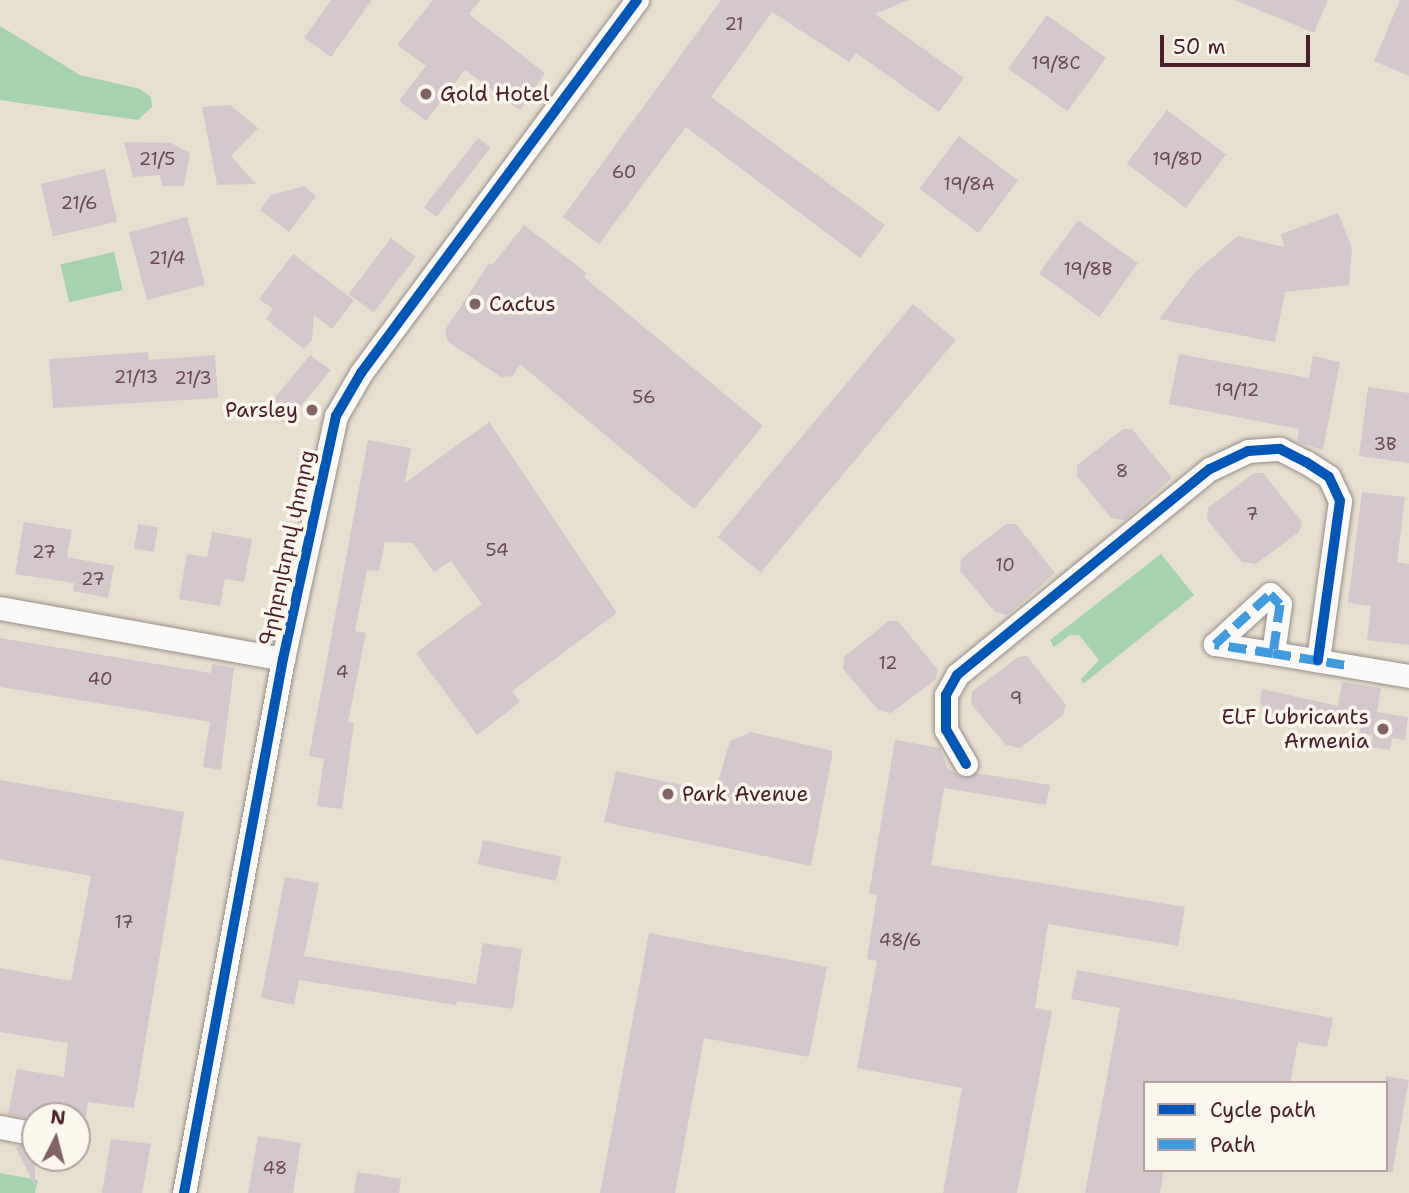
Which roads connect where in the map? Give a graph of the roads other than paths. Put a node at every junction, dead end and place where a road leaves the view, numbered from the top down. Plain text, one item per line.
1 (623, 0) edge
2 (637, 0) edge
3 (0, 608) edge
4 (1273, 653) dead end
5 (278, 659) junction
6 (1318, 660) junction
7 (1409, 676) edge
8 (966, 764) dead end
9 (0, 1127) edge
10 (21, 1131) edge
11 (173, 1193) edge
12 (184, 1193) edge

1 - 5 street, Գրիբոյեդով փողոց
2 - 5 street, Գրիբոյեդով փողոց
3 - 5 street
4 - 6 street
5 - 11 street, Գրիբոյեդով փողոց
5 - 12 street, Գրիբոյեդով փողոց
6 - 7 street
6 - 8 street
9 - 10 street

